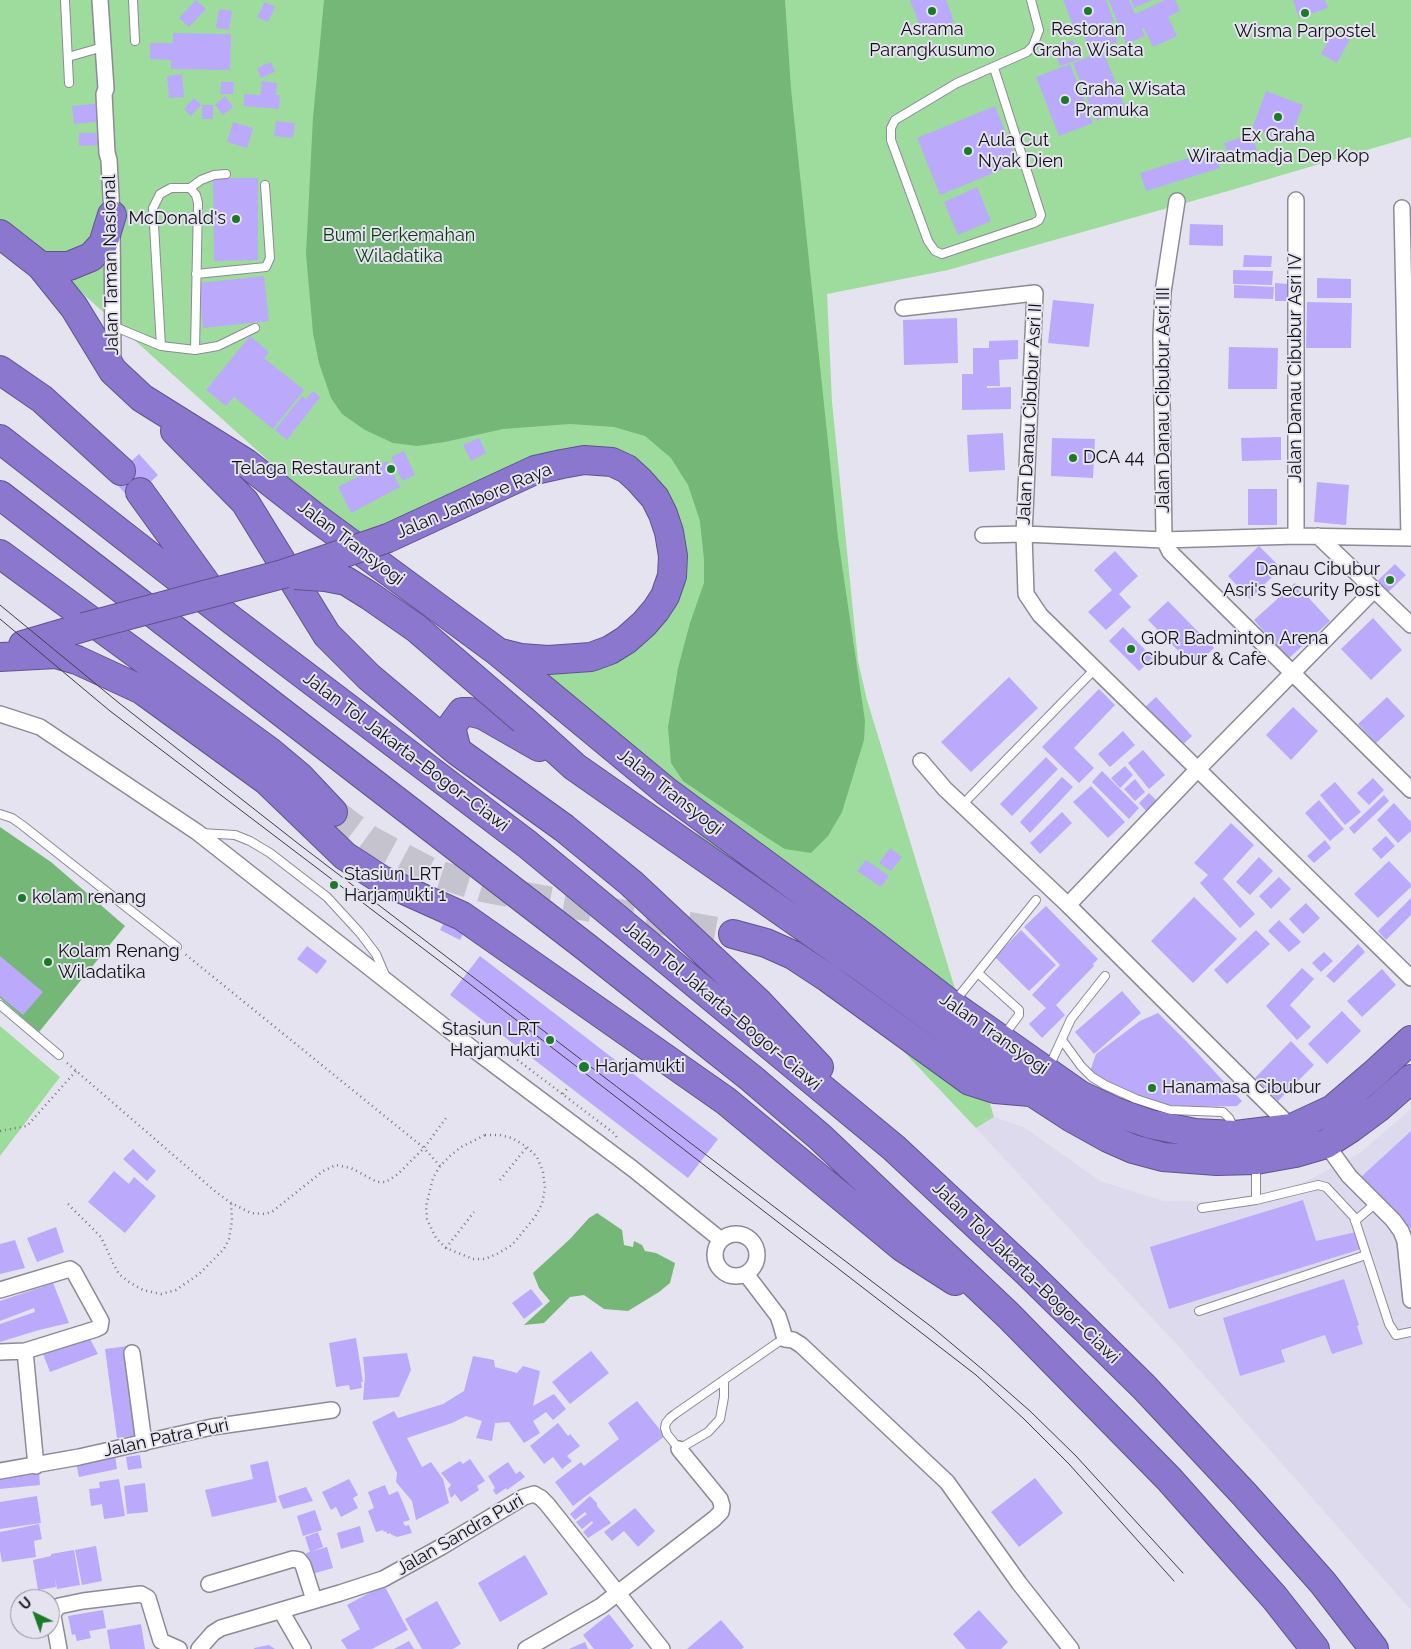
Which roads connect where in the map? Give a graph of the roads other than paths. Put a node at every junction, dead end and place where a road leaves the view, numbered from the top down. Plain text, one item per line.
1 (65, 0) edge
2 (100, 0) edge
3 (133, 0) edge
4 (1031, 0) edge
5 (136, 41) dead end
6 (103, 47) junction
7 (68, 57) junction
8 (994, 68) junction
9 (69, 83) dead end
10 (226, 174) dead end
11 (265, 185) dead end
12 (190, 188) junction
13 (1296, 200) dead end
14 (1177, 201) dead end
15 (1402, 208) dead end
16 (112, 215) junction
17 (0, 234) edge
18 (41, 266) junction
19 (196, 274) junction
20 (903, 308) dead end
21 (113, 326) junction
22 (255, 328) dead end
23 (161, 346) junction
24 (195, 350) junction
25 (0, 370) edge
26 (112, 370) junction
27 (142, 398) junction
28 (0, 440) edge
29 (121, 471) dead end
30 (140, 492) dead end
31 (0, 495) edge
32 (1024, 534) junction
33 (983, 536) dead end
34 (1296, 536) junction
35 (1318, 536) junction
36 (1410, 538) edge
37 (1164, 540) junction
38 (0, 554) edge
39 (284, 574) junction
40 (1374, 590) junction
41 (233, 621) junction
42 (1411, 625) edge
43 (0, 652) edge
44 (498, 652) junction
45 (0, 657) edge
46 (1095, 669) junction
47 (1293, 673) junction
48 (0, 714) edge
49 (457, 751) junction
50 (921, 761) dead end
51 (575, 767) junction
52 (1198, 769) junction
53 (1411, 790) edge
54 (962, 805) junction
55 (333, 812) tunnel mouth
56 (0, 814) edge
57 (197, 832) junction
58 (1036, 900) dead end
59 (1068, 905) junction
60 (733, 934) tunnel mouth
61 (177, 947) road end
62 (871, 959) junction
63 (978, 973) junction
64 (1105, 976) dead end
65 (1411, 978) edge
66 (388, 983) junction
67 (0, 1005) edge
68 (952, 1005) junction
69 (1001, 1038) junction
70 (1062, 1040) junction
71 (1411, 1040) edge
72 (59, 1055) road end
73 (1411, 1079) edge
74 (1039, 1081) junction
75 (1292, 1128) junction
76 (1236, 1135) junction
77 (1326, 1144) junction
78 (894, 1148) junction
79 (1256, 1160) junction
80 (1256, 1200) junction
81 (1376, 1203) junction
82 (1202, 1208) dead end
83 (1355, 1220) junction
84 (721, 1240) junction
85 (1408, 1241) edge
86 (1366, 1255) junction
87 (746, 1274) junction
88 (0, 1290) edge
89 (1411, 1300) edge
90 (1199, 1311) dead end
91 (1009, 1316) junction
92 (1411, 1332) edge
93 (785, 1339) junction
94 (24, 1351) junction
95 (0, 1352) edge
96 (132, 1353) dead end
97 (724, 1380) junction
98 (332, 1410) dead end
99 (144, 1443) junction
100 (679, 1449) junction
101 (36, 1466) junction
102 (0, 1471) edge
103 (209, 1584) dead end
104 (617, 1594) junction
105 (314, 1600) junction
106 (281, 1611) junction
107 (179, 1648) edge
108 (59, 1649) edge
109 (199, 1649) edge
110 (303, 1649) edge
111 (526, 1649) edge
112 (662, 1649) edge
113 (1071, 1649) edge
114 (1315, 1649) edge
115 (1374, 1649) edge

1 - 7 lane
2 - 6 street, Jalan Taman Nasional
3 - 5 lane
4 - 8 lane
6 - 7 lane
6 - 16 street, Jalan Taman Nasional
7 - 9 lane
8 - 8 lane
10 - 12 lane
11 - 19 lane
12 - 19 lane
12 - 23 lane
13 - 34 street, Jalan Danau Cibubur Asri IV
14 - 37 street, Jalan Danau Cibubur Asri III
15 - 36 street
16 - 18 highway
16 - 21 street, Jalan Taman Nasional
17 - 18 highway, Jalan Transyogi
18 - 26 highway, Jalan Transyogi
19 - 24 lane
20 - 32 street, Jalan Danau Cibubur Asri II
21 - 23 lane
21 - 26 street, Jalan Taman Nasional
22 - 24 lane
23 - 24 lane
25 - 29 highway
26 - 27 highway, Jalan Transyogi
27 - 44 highway, Jalan Transyogi
27 - 49 highway
28 - 41 highway, Jalan Tol Jakarta–Bogor–Ciawi
30 - 41 highway
31 - 91 highway, Jalan Tol Jakarta–Bogor–Ciawi
32 - 33 street
32 - 37 street
32 - 46 street, Jalan Danau Cibubur Asri II
34 - 35 street
34 - 37 street
35 - 36 street
35 - 40 street
37 - 47 street
38 - 55 highway
39 - 43 highway, Jalan Jambore Raya, bridge
39 - 44 highway, Jalan Jambore Raya, bridge
39 - 51 highway, Jalan Transyogi, bridge
40 - 42 street
40 - 47 street
41 - 78 highway, Jalan Tol Jakarta–Bogor–Ciawi
44 - 62 highway, Jalan Transyogi
45 - 91 highway
46 - 52 street, Jalan Danau Cibubur Asri II
46 - 54 lane
47 - 52 street
47 - 53 street
48 - 57 street
49 - 51 highway
49 - 78 highway
50 - 54 street
51 - 62 highway, Jalan Transyogi
52 - 59 street
52 - 65 street, Jalan Danau Cibubur Asri II
54 - 59 street
56 - 61 lane
57 - 66 street
57 - 66 lane
58 - 63 lane
59 - 75 street
60 - 74 highway
62 - 68 highway, Jalan Transyogi
62 - 74 highway, Jalan Transyogi
63 - 68 lane
63 - 69 lane
64 - 70 lane
66 - 84 street
67 - 72 lane
68 - 69 highway, Jalan Transyogi
69 - 74 highway, Jalan Transyogi
70 - 74 lane
70 - 76 lane
71 - 75 highway, Jalan Transyogi
73 - 77 highway, Jalan Transyogi
74 - 76 highway, Jalan Transyogi
74 - 79 highway, Jalan Transyogi
75 - 76 highway, Jalan Transyogi
77 - 79 highway, Jalan Transyogi
77 - 81 street
78 - 115 highway, Jalan Tol Jakarta–Bogor–Ciawi
79 - 80 lane
80 - 82 lane
80 - 83 lane
81 - 83 lane
81 - 85 street
83 - 86 lane
84 - 87 street
84 - 87 street
85 - 89 street
86 - 90 lane
86 - 92 lane
87 - 93 street
88 - 94 street
91 - 114 highway, Jalan Tol Jakarta–Bogor–Ciawi
93 - 97 lane
93 - 113 street
94 - 95 street
94 - 101 street
96 - 99 street
97 - 100 lane
97 - 100 lane
98 - 99 street, Jalan Patra Puri
99 - 101 street, Jalan Patra Puri
100 - 104 street
101 - 102 street, Jalan Patra Puri
103 - 105 street
104 - 105 street, Jalan Sandra Puri
104 - 111 street
104 - 112 street, Jalan Sandra Puri
105 - 106 street, Jalan Sandra Puri
106 - 109 street, Jalan Sandra Puri
106 - 110 street
107 - 108 street

